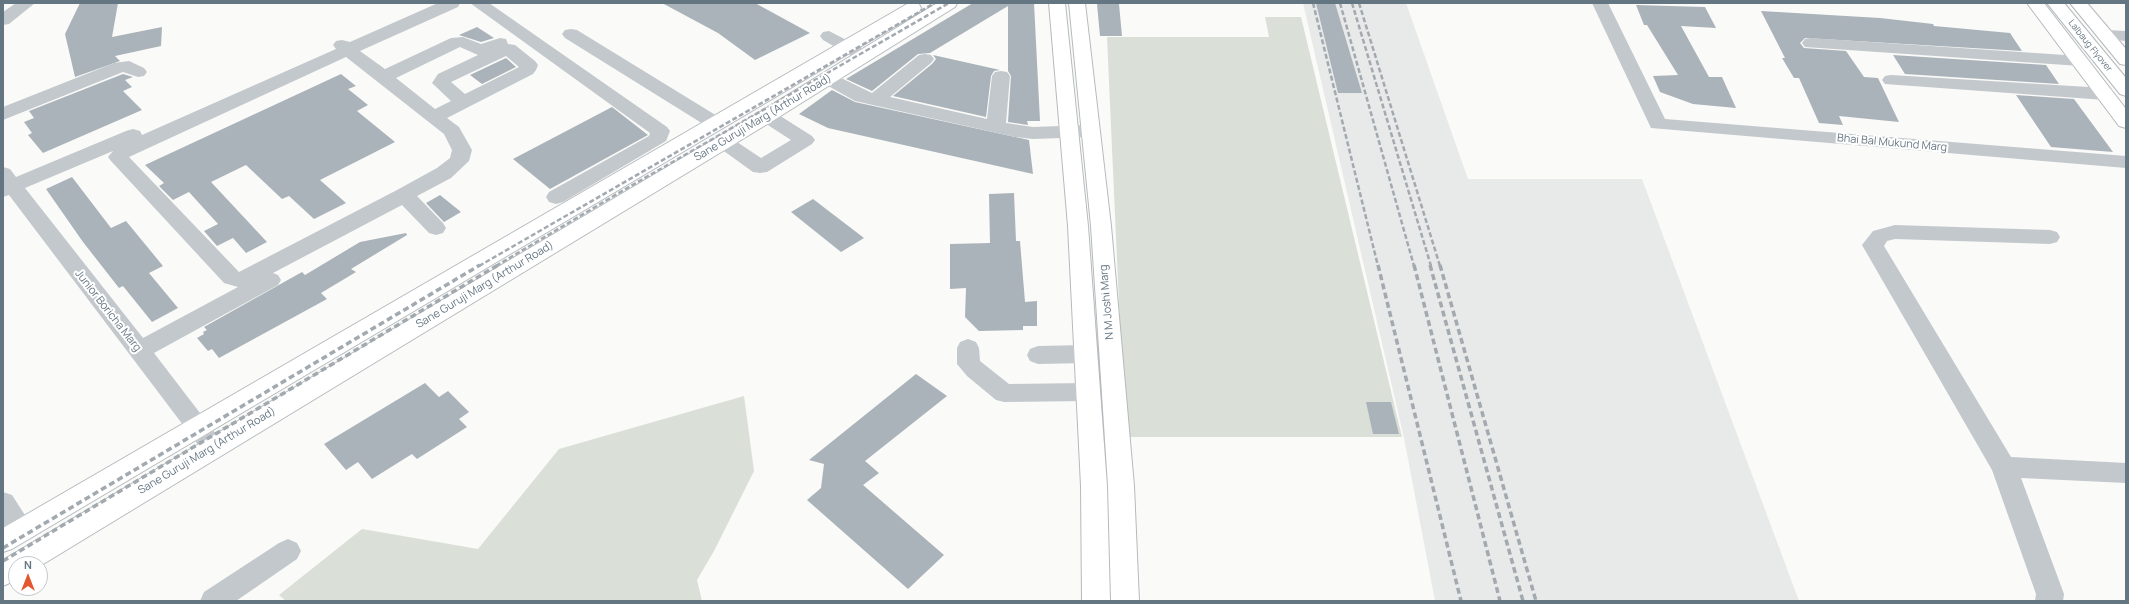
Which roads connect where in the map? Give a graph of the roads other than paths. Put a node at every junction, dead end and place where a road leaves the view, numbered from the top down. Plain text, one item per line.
1 (26, 3) edge
2 (439, 3) edge
3 (452, 3) edge
4 (478, 3) edge
5 (922, 3) edge
6 (949, 3) edge
7 (1057, 3) edge
8 (1077, 3) edge
9 (1600, 3) edge
10 (2035, 3) edge
11 (2055, 3) edge
12 (2064, 3) edge
13 (2078, 3) edge
14 (3, 20) edge
15 (893, 29) junction
16 (571, 34) dead end
17 (2106, 35) junction
18 (829, 36) dead end
19 (2126, 36) edge
20 (503, 42) dead end
21 (1811, 43) dead end
22 (346, 47) junction
23 (856, 51) junction
24 (925, 59) dead end
25 (2126, 60) edge
26 (2080, 62) junction
27 (138, 72) dead end
28 (383, 76) junction
29 (1001, 76) dead end
30 (827, 78) junction
31 (2126, 78) edge
32 (1891, 80) dead end
33 (2126, 90) edge
34 (2105, 94) junction
35 (875, 100) junction
36 (464, 102) dead end
37 (768, 116) junction
38 (434, 117) junction
39 (4, 122) edge
40 (2126, 122) edge
41 (996, 127) junction
42 (1080, 131) junction
43 (717, 138) junction
44 (2126, 162) edge
45 (6, 184) edge
46 (404, 195) junction
47 (556, 197) dead end
48 (387, 216) dead end
49 (1078, 226) junction
50 (1101, 226) junction
51 (436, 228) dead end
52 (2050, 237) dead end
53 (516, 240) junction
54 (536, 254) junction
55 (374, 324) junction
56 (392, 340) junction
57 (968, 348) dead end
58 (139, 352) junction
59 (1086, 354) junction
60 (1038, 355) dead end
61 (1088, 392) junction
62 (254, 394) junction
63 (271, 413) junction
64 (197, 427) junction
65 (214, 448) junction
66 (2004, 467) junction
67 (2126, 473) edge
68 (1094, 486) junction
69 (1121, 486) junction
70 (3, 502) edge
71 (12, 536) edge
72 (288, 551) dead end
73 (33, 556) edge
74 (214, 601) edge
75 (1096, 601) edge
76 (1125, 601) edge
77 (2049, 601) edge

1 - 14 street
2 - 22 street
3 - 22 street
4 - 47 street
5 - 15 main road, Sane Guruji Marg (Arthur Road)
6 - 15 main road, Sane Guruji Marg (Arthur Road)
7 - 42 main road, N M Joshi Marg
8 - 42 main road, N M Joshi Marg
9 - 44 street, Bhai Bal Mukund Marg
10 - 26 main road
11 - 33 main road, Lalbaug Flyover
12 - 31 main road, Lalbaug Flyover
13 - 17 main road
15 - 23 main road, Sane Guruji Marg (Arthur Road)
16 - 43 street
17 - 19 street
17 - 25 main road
18 - 23 street
20 - 28 street
21 - 26 street
22 - 28 street
22 - 45 street
22 - 46 street
23 - 30 main road, Sane Guruji Marg (Arthur Road)
23 - 43 main road, Sane Guruji Marg (Arthur Road)
24 - 35 street
26 - 34 main road
27 - 39 street
28 - 38 street
29 - 41 street
30 - 35 street
30 - 37 main road, Sane Guruji Marg (Arthur Road)
32 - 34 street
34 - 40 main road
35 - 41 street
36 - 38 street
37 - 43 main road, Sane Guruji Marg (Arthur Road)
37 - 43 street
38 - 46 street
41 - 42 street
42 - 49 main road, N M Joshi Marg
42 - 50 main road, N M Joshi Marg
43 - 53 main road, Sane Guruji Marg (Arthur Road)
43 - 54 main road, Sane Guruji Marg (Arthur Road)
45 - 58 street, Junior Boricha Marg
46 - 51 street
48 - 58 street
49 - 50 main road
49 - 59 main road, N M Joshi Marg
50 - 69 main road, N M Joshi Marg
52 - 66 street
53 - 54 main road
53 - 55 main road, Sane Guruji Marg (Arthur Road)
54 - 56 main road, Sane Guruji Marg (Arthur Road)
55 - 56 main road
55 - 62 main road, Sane Guruji Marg (Arthur Road)
56 - 63 main road, Sane Guruji Marg (Arthur Road)
57 - 61 street
58 - 64 street, Junior Boricha Marg
59 - 60 street
59 - 61 main road, N M Joshi Marg
61 - 68 main road, N M Joshi Marg
62 - 63 main road
62 - 64 main road, Sane Guruji Marg (Arthur Road)
63 - 65 main road, Sane Guruji Marg (Arthur Road)
64 - 65 street, Junior Boricha Marg
64 - 71 main road, Sane Guruji Marg (Arthur Road)
65 - 73 main road, Sane Guruji Marg (Arthur Road)
66 - 67 street
66 - 77 street
68 - 69 main road
68 - 75 main road, N M Joshi Marg
69 - 76 main road, N M Joshi Marg
70 - 71 street
72 - 74 street

